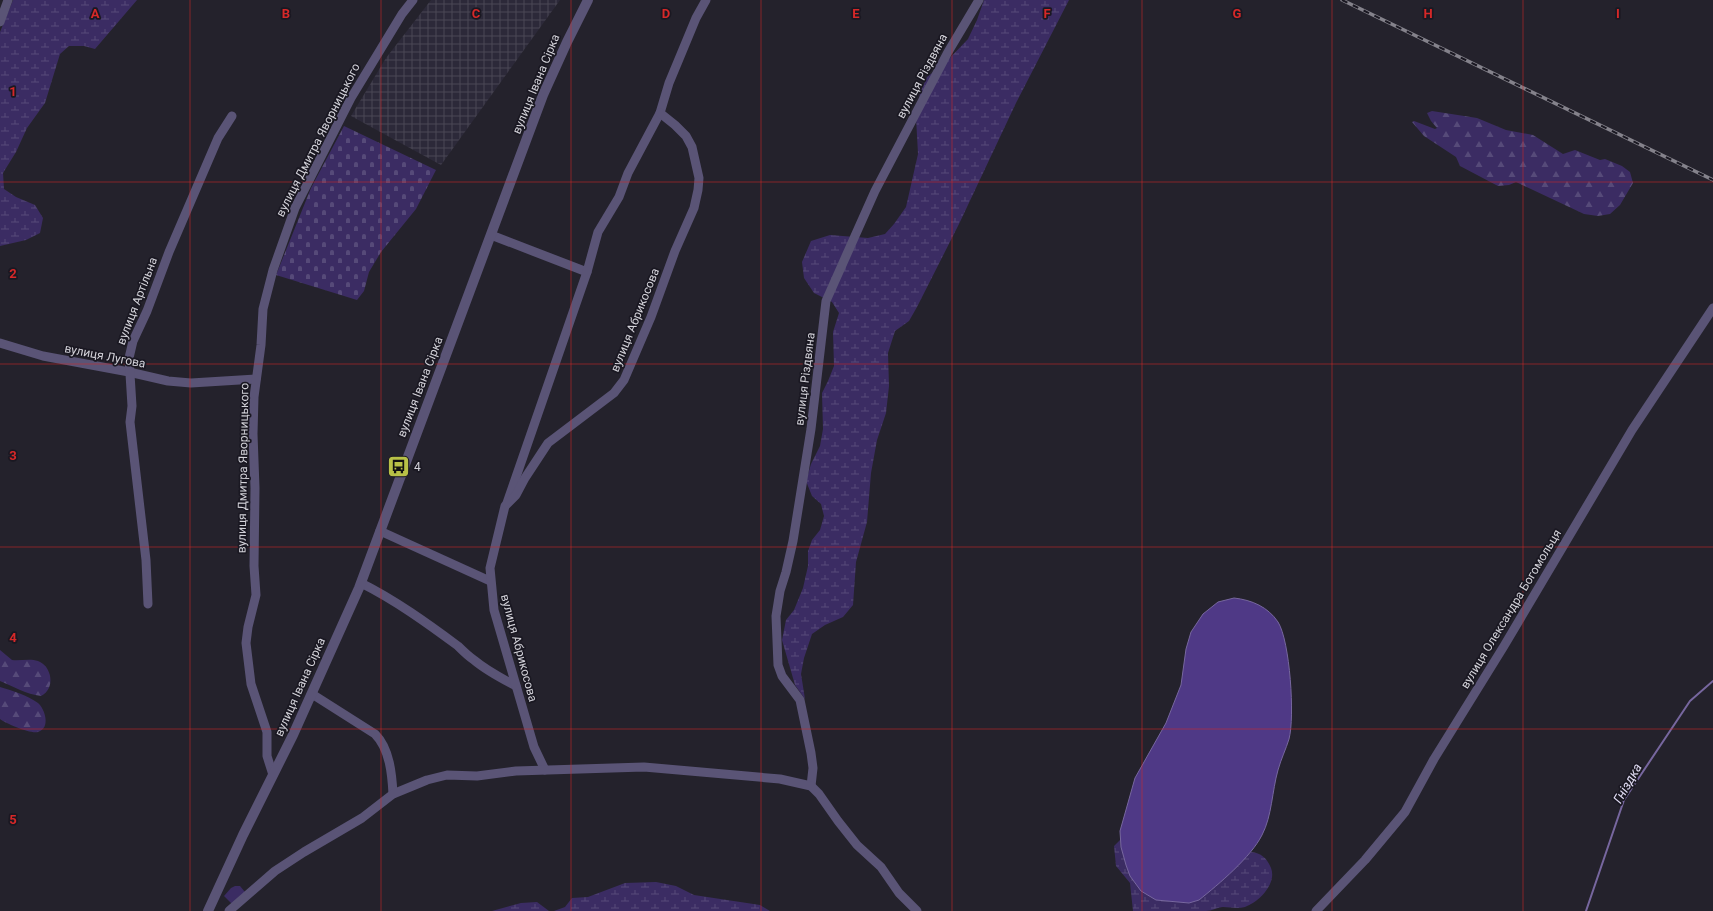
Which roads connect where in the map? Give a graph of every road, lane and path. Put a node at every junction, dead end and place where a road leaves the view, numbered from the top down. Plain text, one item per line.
1 (8, 0) edge
2 (413, 0) edge
3 (588, 0) edge
4 (706, 0) edge
5 (978, 0) edge
6 (0, 22) edge
7 (660, 114) junction
8 (232, 116) dead end
9 (491, 235) junction
10 (587, 272) junction
11 (1713, 308) edge
12 (0, 343) edge
13 (129, 372) junction
14 (256, 379) junction
15 (506, 506) junction
16 (380, 531) junction
17 (490, 581) junction
18 (361, 582) junction
19 (148, 604) dead end
20 (516, 686) junction
21 (312, 694) junction
22 (545, 770) junction
23 (273, 775) junction
24 (811, 786) junction
25 (393, 794) junction
26 (208, 911) edge
27 (229, 911) edge
28 (917, 911) edge
29 (1316, 911) edge

1 - 6 street
2 - 14 street, вулиця Дмитра Яворницького
3 - 9 street, вулиця Івана Сірка
4 - 7 street, вулиця Абрикосова
5 - 24 street, вулиця Різдвяна
7 - 10 street, вулиця Абрикосова
7 - 15 street, вулиця Абрикосова
8 - 13 street, вулиця Артільна
9 - 10 street
9 - 16 street, вулиця Івана Сірка
10 - 15 street, вулиця Абрикосова
11 - 29 street, вулиця Олександра Богомольця
12 - 13 street, вулиця Лугова
13 - 14 street, вулиця Лугова
13 - 19 street, вулиця Артільна
14 - 23 street, вулиця Дмитра Яворницького
15 - 17 street, вулиця Абрикосова
16 - 17 street
16 - 18 street, вулиця Івана Сірка
17 - 20 street, вулиця Абрикосова
18 - 20 street
18 - 21 street, вулиця Івана Сірка
20 - 22 street, вулиця Абрикосова
21 - 23 street, вулиця Івана Сірка
21 - 25 street
22 - 24 street
22 - 25 street
23 - 26 street, вулиця Івана Сірка
24 - 28 street
25 - 27 street

